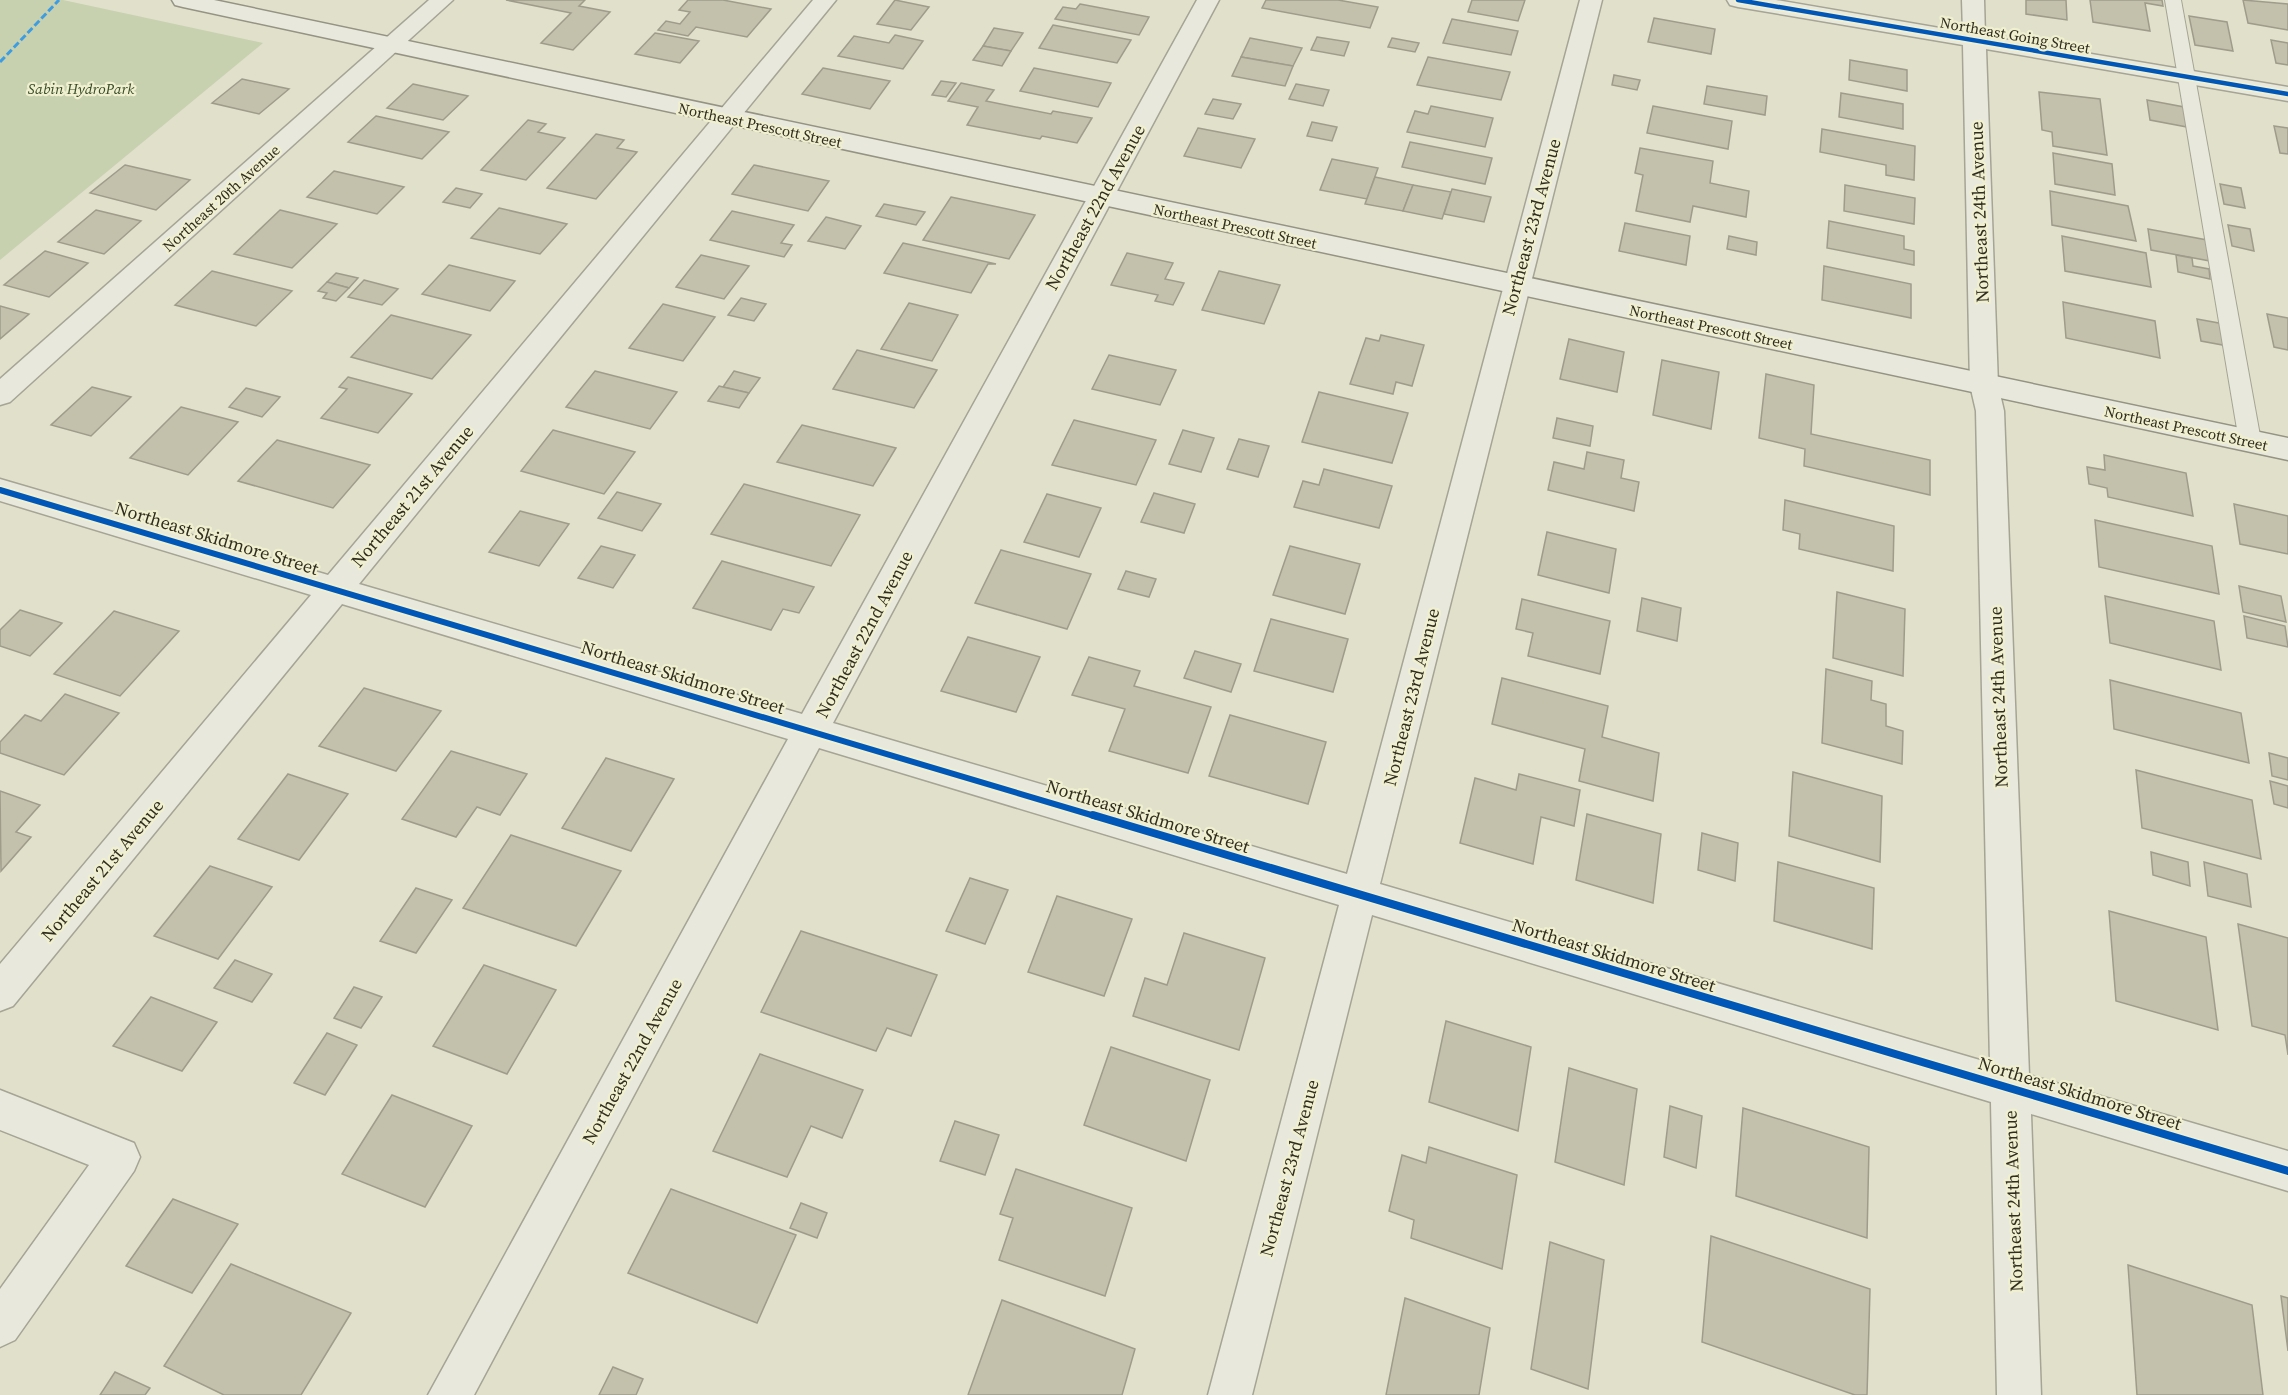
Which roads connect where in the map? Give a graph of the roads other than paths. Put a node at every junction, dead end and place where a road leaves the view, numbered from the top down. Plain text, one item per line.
1 (183, 0) edge
2 (442, 0) edge
3 (825, 0) edge
4 (1208, 0) edge
5 (1591, 0) edge
6 (1738, 0) edge
7 (1973, 0) edge
8 (2173, 0) edge
9 (1974, 40) junction
10 (391, 46) junction
11 (2186, 76) junction
12 (2288, 94) edge
13 (726, 117) junction
14 (1100, 197) junction
15 (1516, 285) junction
16 (1984, 385) junction
17 (0, 395) edge
18 (2250, 441) junction
19 (2288, 449) edge
20 (0, 490) edge
21 (335, 589) junction
22 (812, 731) junction
23 (1360, 895) junction
24 (0, 993) edge
25 (2010, 1088) junction
26 (0, 1110) edge
27 (2288, 1171) edge
28 (0, 1325) edge
29 (450, 1395) edge
30 (1230, 1395) edge
31 (2019, 1395) edge

1 - 10 street, Northeast Prescott Street
2 - 10 street, Northeast 20th Avenue
3 - 13 street, Northeast 21st Avenue
4 - 14 street, Northeast 22nd Avenue
5 - 15 street, Northeast 23rd Avenue
6 - 9 street, Northeast Going Street
7 - 9 street, Northeast 24th Avenue
8 - 11 lane
9 - 11 street, Northeast Going Street
9 - 16 street, Northeast 24th Avenue
10 - 13 street, Northeast Prescott Street
10 - 17 street, Northeast 20th Avenue
11 - 12 street, Northeast Going Street
11 - 18 lane
13 - 14 street, Northeast Prescott Street
13 - 21 street, Northeast 21st Avenue
14 - 15 street, Northeast Prescott Street
14 - 22 street, Northeast 22nd Avenue
15 - 16 street, Northeast Prescott Street
15 - 23 street, Northeast 23rd Avenue
16 - 18 street, Northeast Prescott Street
16 - 25 street, Northeast 24th Avenue
18 - 19 street, Northeast Prescott Street
20 - 21 street, Northeast Skidmore Street
21 - 22 street, Northeast Skidmore Street
21 - 24 street, Northeast 21st Avenue
22 - 23 street, Northeast Skidmore Street
22 - 29 street, Northeast 22nd Avenue
23 - 25 street, Northeast Skidmore Street
23 - 30 street, Northeast 23rd Avenue
25 - 27 street, Northeast Skidmore Street
25 - 31 street, Northeast 24th Avenue
26 - 28 street

